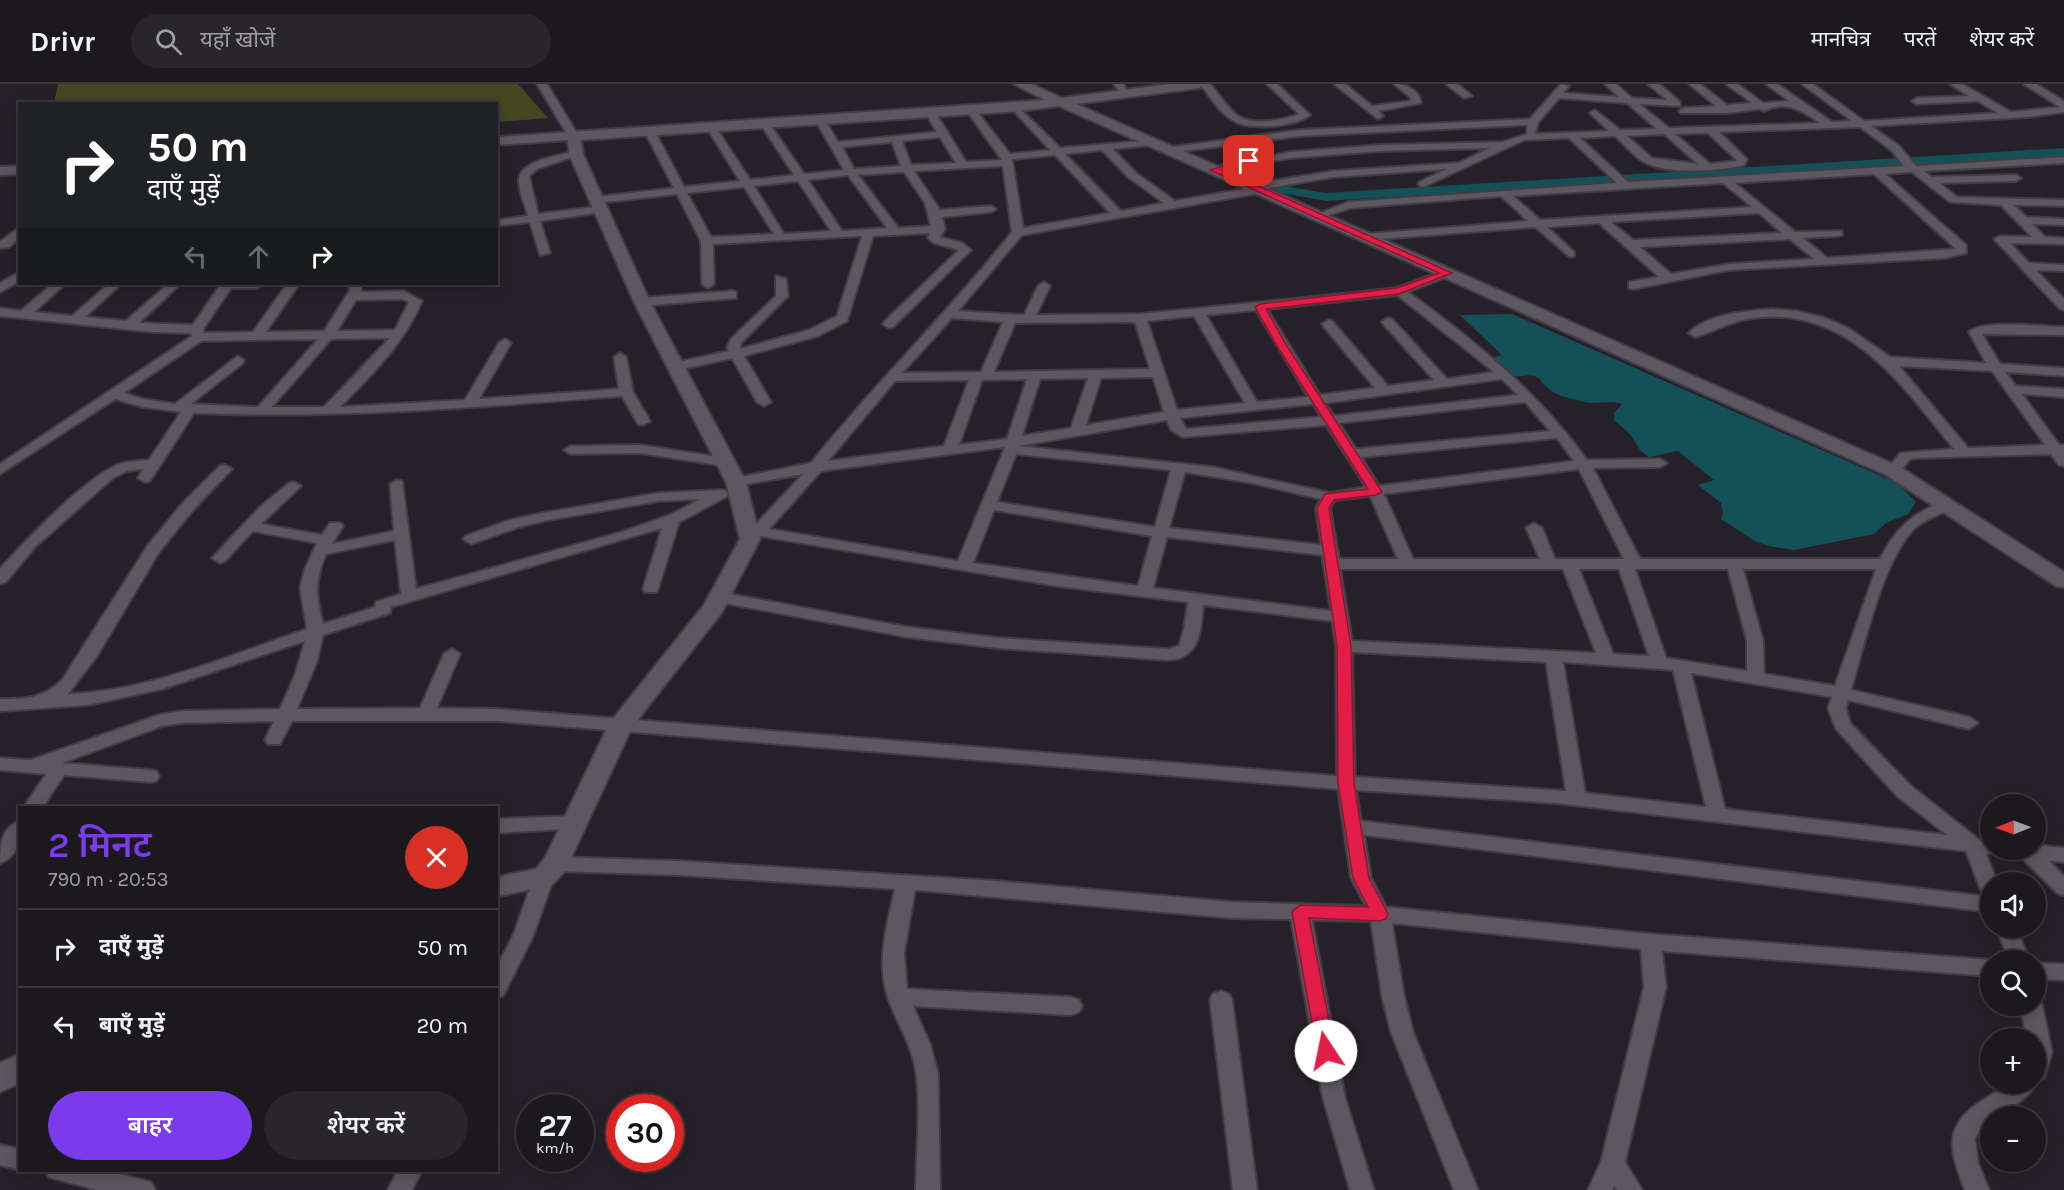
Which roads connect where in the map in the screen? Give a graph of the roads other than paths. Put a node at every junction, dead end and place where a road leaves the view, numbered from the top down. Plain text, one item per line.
1 (542, 84) edge
2 (1020, 84) edge
3 (1199, 84) edge
4 (1205, 84) edge
5 (1272, 84) edge
6 (1339, 84) edge
7 (1399, 84) edge
8 (1450, 84) edge
9 (1566, 84) edge
10 (1610, 84) edge
11 (1653, 84) edge
12 (1694, 84) edge
13 (1731, 84) edge
14 (1771, 84) edge
15 (1807, 84) edge
16 (1955, 84) edge
17 (2029, 84) edge
18 (1178, 85) edge
19 (1122, 88) edge
20 (2064, 91) edge
21 (2042, 92) junction
22 (1559, 95) junction
23 (1467, 96) dead end
24 (1978, 98) junction
25 (1631, 100) junction
26 (1917, 101) dead end
27 (1062, 102) junction
28 (1799, 103) junction
29 (1760, 105) junction
30 (1015, 107) junction
31 (2064, 107) edge
32 (1681, 108) junction
33 (1725, 108) junction
34 (1370, 110) junction
35 (972, 111) junction
36 (1595, 113) dead end
37 (931, 114) junction
38 (2009, 115) junction
39 (1380, 119) dead end
40 (821, 121) junction
41 (1286, 121) junction
42 (1533, 122) junction
43 (1864, 124) junction
44 (766, 125) junction
45 (1830, 125) junction
46 (1789, 127) junction
47 (712, 128) junction
48 (1749, 128) junction
49 (1359, 129) junction
50 (1711, 129) junction
51 (1688, 130) junction
52 (1668, 131) junction
53 (650, 132) junction
54 (1299, 132) junction
55 (1618, 133) junction
56 (944, 134) junction
57 (1571, 135) junction
58 (1530, 136) junction
59 (896, 139) junction
60 (498, 141) edge
61 (1151, 142) junction
62 (835, 145) junction
63 (1506, 145) junction
64 (575, 146) junction
65 (1106, 147) junction
66 (1381, 148) junction
67 (1169, 150) junction
68 (1060, 152) junction
69 (1008, 160) junction
70 (2062, 162) edge
71 (962, 164) junction
72 (1465, 165) junction
73 (1706, 165) junction
74 (1909, 166) junction
75 (907, 168) junction
76 (1404, 168) junction
77 (18, 170) edge
78 (1214, 170) junction
79 (0, 171) edge
80 (1876, 171) junction
81 (851, 172) junction
82 (799, 177) junction
83 (1992, 178) junction
84 (2016, 178) dead end
85 (1618, 180) junction
86 (1725, 180) junction
87 (1927, 180) junction
88 (747, 183) junction
89 (1260, 187) junction
90 (683, 190) junction
91 (1429, 190) junction
92 (1504, 193) junction
93 (2005, 202) junction
94 (2022, 202) junction
95 (2064, 203) edge
96 (1172, 204) junction
97 (600, 205) junction
98 (991, 209) dead end
99 (1761, 210) junction
100 (937, 214) junction
101 (1118, 214) junction
102 (1318, 216) junction
103 (534, 218) junction
104 (1602, 219) junction
105 (2023, 220) junction
106 (2064, 222) edge
107 (498, 223) edge
108 (1538, 224) junction
109 (939, 229) junction
110 (18, 232) edge
111 (895, 232) junction
112 (1018, 232) junction
113 (1838, 233) dead end
114 (868, 234) junction
115 (839, 235) junction
116 (1792, 235) junction
117 (781, 237) junction
118 (1366, 237) junction
119 (2042, 240) junction
120 (707, 241) junction
121 (2064, 241) edge
122 (1630, 244) junction
123 (2, 246) edge
124 (18, 246) edge
125 (543, 253) dead end
126 (1570, 254) dead end
127 (1824, 261) junction
128 (2026, 266) junction
129 (2064, 268) edge
130 (1447, 273) junction
131 (18, 276) edge
132 (1668, 278) junction
133 (780, 279) dead end
134 (708, 284) dead end
135 (58, 285) edge
136 (114, 285) edge
137 (173, 285) edge
138 (226, 285) edge
139 (292, 285) edge
140 (1633, 285) dead end
141 (1044, 286) dead end
142 (0, 288) edge
143 (353, 290) edge
144 (1399, 291) junction
145 (732, 295) dead end
146 (642, 302) junction
147 (2064, 306) edge
148 (1260, 307) junction
149 (0, 312) edge
150 (1198, 312) junction
151 (951, 314) junction
152 (23, 315) junction
153 (1140, 318) junction
154 (1010, 319) junction
155 (75, 320) junction
156 (1028, 320) junction
157 (1388, 322) dead end
158 (889, 324) dead end
159 (1328, 324) dead end
160 (129, 325) junction
161 (2064, 331) edge
162 (197, 333) junction
163 (1695, 333) dead end
164 (399, 334) junction
165 (328, 335) junction
166 (257, 336) junction
167 (505, 343) dead end
168 (734, 352) junction
169 (620, 357) dead end
170 (238, 360) dead end
171 (1887, 361) junction
172 (674, 367) junction
173 (1995, 367) junction
174 (2064, 372) edge
175 (1157, 373) junction
176 (1035, 374) junction
177 (1096, 374) junction
178 (981, 375) junction
179 (1504, 375) junction
180 (895, 377) junction
181 (1444, 383) junction
182 (2014, 390) junction
183 (1385, 391) junction
184 (626, 392) junction
185 (2064, 393) edge
186 (116, 395) junction
187 (1528, 398) junction
188 (1316, 400) junction
189 (764, 402) dead end
190 (469, 405) junction
191 (1253, 406) junction
192 (184, 408) junction
193 (328, 411) junction
194 (261, 412) junction
195 (1171, 415) junction
196 (1331, 420) junction
197 (643, 421) dead end
198 (1077, 432) junction
199 (1558, 434) junction
200 (1012, 445) junction
201 (2059, 449) edge
202 (571, 450) dead end
203 (950, 450) junction
204 (1963, 451) junction
205 (1351, 454) junction
206 (725, 462) junction
207 (2064, 462) edge
208 (1660, 463) dead end
209 (156, 464) junction
210 (1583, 464) junction
211 (815, 467) junction
212 (1179, 468) junction
213 (225, 469) dead end
214 (0, 470) edge
215 (1893, 471) junction
216 (145, 478) dead end
217 (397, 484) dead end
218 (294, 486) dead end
219 (732, 490) junction
220 (1376, 492) junction
221 (1330, 497) junction
222 (988, 505) junction
223 (1947, 505) junction
224 (672, 520) junction
225 (249, 526) junction
226 (335, 526) dead end
227 (1534, 528) dead end
228 (1161, 532) junction
229 (403, 534) junction
230 (755, 535) junction
231 (471, 539) dead end
232 (323, 545) junction
233 (1330, 557) junction
234 (220, 558) dead end
235 (1407, 563) junction
236 (1549, 563) junction
237 (1569, 563) junction
238 (1629, 563) junction
239 (1734, 563) junction
240 (1886, 564) junction
241 (964, 566) junction
242 (0, 579) edge
243 (2064, 581) edge
244 (651, 589) dead end
245 (1144, 592) junction
246 (409, 597) junction
247 (719, 597) junction
248 (1196, 599) junction
249 (1340, 617) junction
250 (316, 627) junction
251 (1344, 646) junction
252 (452, 654) dead end
253 (1553, 655) junction
254 (1606, 658) junction
255 (1659, 662) junction
256 (1682, 666) junction
257 (1756, 678) junction
258 (1842, 693) junction
259 (47, 700) junction
260 (0, 705) edge
261 (286, 714) junction
262 (426, 714) junction
263 (1969, 723) dead end
264 (621, 724) junction
265 (274, 740) dead end
266 (0, 764) edge
267 (31, 767) junction
268 (59, 769) junction
269 (150, 776) dead end
270 (1346, 783) junction
271 (1577, 799) junction
272 (34, 806) edge
273 (1717, 815) junction
274 (576, 823) junction
275 (498, 826) edge
276 (1354, 827) junction
277 (18, 831) edge
278 (1980, 845) edge
279 (1980, 846) edge
280 (2046, 853) edge
281 (2064, 855) edge
282 (0, 856) edge
283 (2029, 860) edge
284 (550, 870) junction
285 (907, 882) junction
286 (498, 886) edge
287 (2064, 888) edge
288 (1980, 903) edge
289 (1300, 912) junction
290 (1380, 914) junction
291 (1651, 942) junction
292 (1980, 967) edge
293 (2046, 971) edge
294 (2064, 972) edge
295 (498, 986) edge
296 (899, 997) junction
297 (1221, 1000) dead end
298 (1071, 1006) dead end
299 (18, 1068) edge
300 (0, 1080) edge
301 (2013, 1094) edge
302 (0, 1155) edge
303 (18, 1160) edge
304 (1613, 1163) junction
305 (66, 1172) edge
306 (409, 1172) edge
307 (143, 1190) edge
308 (400, 1190) edge
309 (928, 1190) edge
310 (1245, 1190) edge
311 (1362, 1190) edge
312 (1466, 1190) edge
313 (1600, 1190) edge
314 (1630, 1190) edge
315 (1977, 1190) edge

1 - 64 street
2 - 27 street
3 - 18 street
4 - 41 street
5 - 41 street
6 - 34 street
7 - 34 street
8 - 23 street
9 - 22 street
10 - 25 street
11 - 32 street
12 - 33 street
13 - 29 street
14 - 28 street
15 - 43 street
16 - 24 street
17 - 21 street
18 - 19 street
19 - 27 street
20 - 21 street
21 - 31 street
22 - 25 street
22 - 42 street
24 - 26 street
24 - 38 street
25 - 32 street
25 - 52 street
27 - 30 street
27 - 61 street
28 - 29 street
28 - 45 street
29 - 33 street
29 - 46 street
30 - 35 street
30 - 68 street
31 - 38 street
32 - 33 street
32 - 51 street
33 - 48 street
34 - 39 street
35 - 37 street
35 - 69 street
36 - 55 street
37 - 40 street
37 - 56 street
38 - 43 street
40 - 44 street
40 - 62 street
41 - 54 street
42 - 49 street
42 - 58 street
43 - 45 street
43 - 74 street
44 - 47 street
44 - 82 street
45 - 46 street
46 - 48 street
47 - 53 street
47 - 88 street
48 - 50 street
49 - 54 street
49 - 66 street
50 - 51 street
50 - 73 street
51 - 52 street
52 - 55 street
52 - 73 street
53 - 64 street
53 - 90 street
54 - 67 street
55 - 57 street
55 - 73 street
56 - 59 street
56 - 71 street
57 - 58 street
57 - 85 street
58 - 63 street
59 - 62 street
59 - 75 street
60 - 64 street
61 - 65 street
61 - 67 street
62 - 81 street
63 - 66 street
63 - 72 street
64 - 97 street
64 - 103 street
65 - 68 street
65 - 96 street
66 - 76 street
66 - 78 street
67 - 78 street
68 - 69 street
68 - 101 street
69 - 71 street
69 - 112 street
70 - 74 street
71 - 75 street
72 - 76 street
72 - 91 street
74 - 80 street
74 - 87 street
75 - 81 street
75 - 100 street
76 - 89 street
76 - 91 street
77 - 79 street
78 - 89 street
80 - 86 street
80 - 127 street
81 - 82 street
81 - 111 street
82 - 88 street
82 - 115 street
83 - 84 street
83 - 87 street
83 - 94 street
85 - 86 street
85 - 92 street
86 - 99 street
87 - 93 street
88 - 90 street
88 - 117 street
89 - 96 street
89 - 102 street
90 - 97 street
90 - 120 street
91 - 92 street
91 - 102 street
92 - 108 street
93 - 94 street
93 - 105 street
94 - 95 street
96 - 101 street
97 - 103 street
97 - 146 street
98 - 100 street
99 - 104 street
99 - 116 street
100 - 109 street
101 - 112 street
102 - 118 street
103 - 107 street
103 - 125 street
104 - 108 street
104 - 122 street
105 - 106 street
105 - 119 street
108 - 118 street
108 - 126 street
109 - 111 street
109 - 158 street
110 - 123 street
111 - 114 street
112 - 151 street
113 - 116 street
114 - 115 street
114 - 168 street
115 - 117 street
116 - 122 street
116 - 127 street
117 - 120 street
118 - 130 street
119 - 121 street
119 - 128 street
120 - 134 street
122 - 132 street
123 - 124 street
127 - 132 street
128 - 129 street
128 - 147 street
130 - 144 street
130 - 215 street
131 - 142 street
132 - 140 street
133 - 168 street
135 - 152 street
136 - 155 street
137 - 160 street
138 - 162 street
139 - 166 street
141 - 156 street
143 - 164 street
143 - 165 street
144 - 148 street
144 - 179 street
145 - 146 street
146 - 172 street
148 - 150 street
148 - 188 street
149 - 152 street
150 - 153 street
150 - 191 street
151 - 154 street
151 - 180 street
152 - 155 street
153 - 156 street
153 - 175 street
154 - 156 street
154 - 178 street
155 - 160 street
157 - 181 street
159 - 183 street
160 - 162 street
161 - 173 street
162 - 166 street
162 - 186 street
163 - 171 street
164 - 165 street
164 - 193 street
165 - 166 street
165 - 194 street
167 - 190 street
168 - 172 street
168 - 189 street
169 - 184 street
170 - 192 street
171 - 173 street
171 - 204 street
172 - 206 street
173 - 174 street
173 - 182 street
175 - 177 street
175 - 195 street
176 - 177 street
176 - 178 street
176 - 200 street
177 - 198 street
178 - 180 street
178 - 203 street
179 - 181 street
179 - 187 street
180 - 211 street
181 - 183 street
182 - 185 street
182 - 201 street
183 - 188 street
184 - 190 street
184 - 197 street
186 - 192 street
186 - 214 street
187 - 196 street
187 - 199 street
188 - 191 street
188 - 196 street
190 - 193 street
191 - 195 street
192 - 194 street
192 - 209 street
193 - 194 street
195 - 196 street
195 - 198 street
196 - 205 street
198 - 200 street
199 - 205 street
199 - 210 street
200 - 203 street
200 - 212 street
200 - 222 street
201 - 204 street
201 - 207 street
202 - 206 street
203 - 211 street
204 - 215 street
205 - 220 street
206 - 219 street
208 - 210 street
209 - 216 street
209 - 242 street
210 - 220 street
210 - 238 street
211 - 219 street
211 - 230 street
212 - 221 street
212 - 228 street
213 - 259 street
215 - 223 street
217 - 229 street
218 - 225 street
219 - 224 street
219 - 230 street
219 - 231 street
220 - 221 street
220 - 235 street
221 - 233 street
222 - 228 street
222 - 241 street
223 - 240 street
223 - 243 street
224 - 244 street
224 - 246 street
225 - 232 street
225 - 234 street
226 - 232 street
227 - 236 street
228 - 233 street
228 - 245 street
229 - 232 street
229 - 246 street
230 - 241 street
230 - 247 street
232 - 250 street
233 - 235 street
233 - 249 street
235 - 236 street
236 - 237 street
237 - 238 street
237 - 254 street
238 - 239 street
238 - 255 street
239 - 240 street
239 - 257 street
240 - 258 street
241 - 245 street
245 - 248 street
246 - 250 street
247 - 248 street
247 - 264 street
248 - 249 street
249 - 251 street
250 - 259 street
250 - 261 street
251 - 253 street
251 - 270 street
252 - 262 street
253 - 254 street
253 - 271 street
254 - 255 street
255 - 256 street
256 - 257 street
256 - 273 street
257 - 258 street
258 - 263 street
258 - 278 street
259 - 260 street
261 - 262 street
261 - 265 street
261 - 267 street
262 - 264 street
264 - 270 street
264 - 274 street
266 - 267 street
267 - 268 street
268 - 269 street
268 - 272 street
270 - 271 street
270 - 276 street
271 - 273 street
273 - 279 street
274 - 275 street
274 - 284 street
276 - 288 street
276 - 290 street
277 - 282 street
280 - 281 street
283 - 287 street
284 - 285 street
284 - 286 street
284 - 295 street
285 - 289 street
285 - 296 street
289 - 290 street
289 - 311 street
290 - 291 street
290 - 312 street
291 - 292 street
291 - 304 street
293 - 294 street
296 - 298 street
296 - 309 street
297 - 310 street
299 - 300 street
301 - 315 street
302 - 303 street
304 - 313 street
304 - 314 street
305 - 307 street
306 - 308 street

